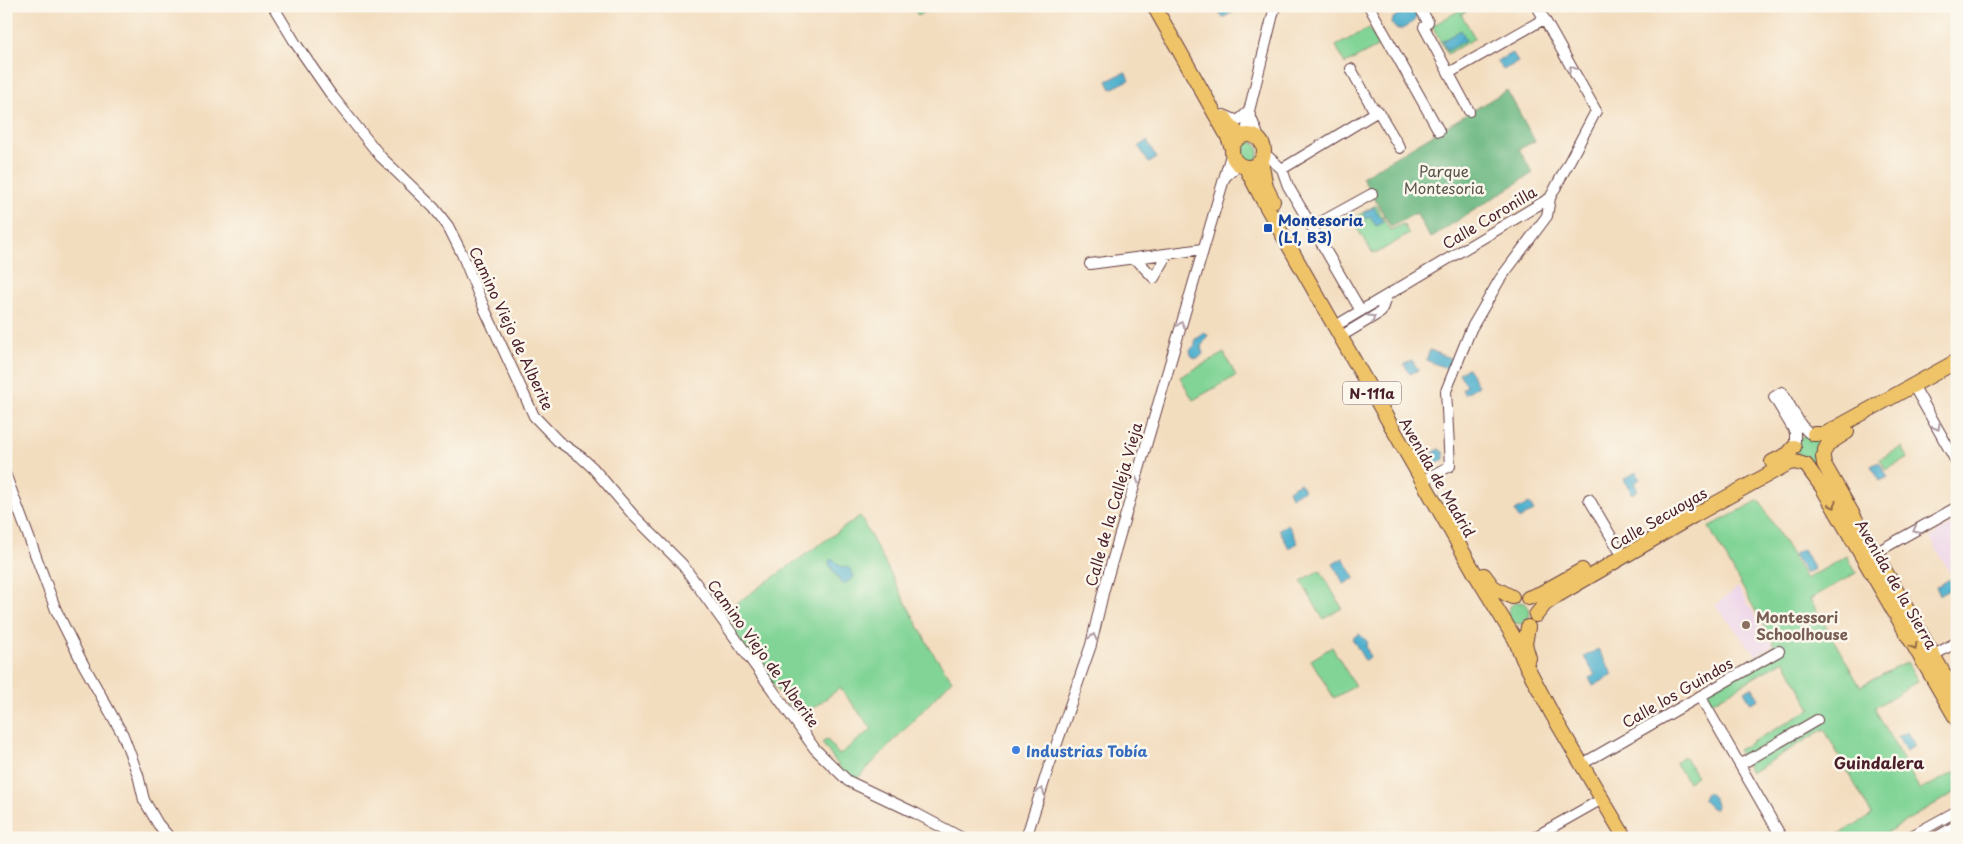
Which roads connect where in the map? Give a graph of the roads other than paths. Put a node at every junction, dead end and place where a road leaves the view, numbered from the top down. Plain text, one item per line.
1 (273, 6) edge
2 (1154, 6) edge
3 (1164, 6) edge
4 (1275, 6) edge
5 (1369, 6) edge
6 (1419, 6) edge
7 (1537, 6) edge
8 (1544, 19) junction
9 (1351, 69) dead end
10 (1448, 73) junction
11 (1249, 111) junction
12 (1378, 111) junction
13 (1469, 111) dead end
14 (1224, 115) junction
15 (1439, 131) dead end
16 (1249, 137) junction
17 (1400, 148) dead end
18 (1262, 157) junction
19 (1237, 159) junction
20 (1282, 169) junction
21 (1372, 194) dead end
22 (1550, 198) junction
23 (1312, 227) junction
24 (1203, 249) junction
25 (1168, 254) junction
26 (1135, 258) junction
27 (1090, 264) dead end
28 (1386, 297) junction
29 (1361, 311) junction
30 (1345, 327) junction
31 (1957, 361) edge
32 (1957, 370) edge
33 (1917, 392) junction
34 (1811, 434) junction
35 (1794, 444) junction
36 (1824, 454) junction
37 (1957, 463) edge
38 (1804, 464) junction
39 (6, 476) edge
40 (1429, 477) junction
41 (1589, 499) dead end
42 (1957, 507) edge
43 (1619, 550) junction
44 (1875, 553) junction
45 (1512, 597) junction
46 (1528, 598) junction
47 (1504, 621) junction
48 (1532, 621) junction
49 (1957, 642) edge
50 (1779, 651) dead end
51 (1934, 655) junction
52 (1700, 696) junction
53 (1957, 697) edge
54 (1817, 720) dead end
55 (1957, 720) edge
56 (1589, 760) junction
57 (1740, 765) junction
58 (1602, 799) junction
59 (1957, 811) edge
60 (1957, 825) edge
61 (170, 838) edge
62 (962, 838) edge
63 (1026, 838) edge
64 (1533, 838) edge
65 (1625, 838) edge
66 (1634, 838) edge
67 (1782, 838) edge
68 (1908, 838) edge
69 (1934, 838) edge

1 - 62 street, Camino Viejo de Alberite
2 - 19 main road, Avenida de Madrid / N-111a
3 - 14 main road, N-111a
4 - 11 street
5 - 15 street
6 - 10 street
7 - 8 street
8 - 10 street
22 -> 8 street, Calle Coronilla
9 - 12 street
10 - 13 street
11 - 14 street
11 - 16 street
12 - 17 street
12 - 20 street
14 - 16 main road, N-111a
16 - 18 main road, N-111a
16 - 19 main road
18 - 19 main road
18 - 20 street
18 - 30 main road, Avenida de Madrid / N-111a
19 - 24 street, Calle de la Calleja Vieja
19 - 47 main road, Avenida de Madrid / N-111a
20 - 23 street
21 - 23 street
22 - 28 street, Calle Coronilla
22 - 40 street
23 - 29 street
24 - 25 street
63 -> 24 street, Calle de la Calleja Vieja
25 - 26 street
25 - 26 street
26 - 27 street
28 - 29 street, Calle Coronilla
30 -> 28 street, Calle Coronilla
29 - 30 street, Calle Coronilla
30 - 40 main road, Avenida de Madrid / N-111a
31 - 34 main road
32 - 33 main road
33 - 36 main road
33 -> 37 street
34 - 35 main road
34 - 35 street
34 - 36 main road
35 - 38 main road
35 - 43 main road, Calle Secuoyas
36 - 38 main road
36 - 44 main road, Avenida de la Sierra
38 - 48 main road, Calle Secuoyas
38 -> 55 main road, Avenida de la Sierra
39 - 61 street
40 - 45 main road, Avenida de Madrid / N-111a
41 - 43 street
42 -> 44 street
43 - 46 main road, Calle Secuoyas
44 - 51 main road, Avenida de la Sierra
45 - 46 main road, N-111a
45 - 47 main road
46 - 48 main road
47 - 48 main road
47 - 58 main road, Avenida de Madrid / N-111a
48 - 56 main road
49 - 51 street
50 - 52 street, Calle los Guindos
51 - 53 main road, Avenida de la Sierra
52 - 56 street, Calle los Guindos
52 - 57 street
54 - 57 street
56 - 66 main road
57 - 67 street
58 - 64 street
58 - 65 main road, Avenida de Madrid / N-111a
59 - 68 street
60 - 69 street

